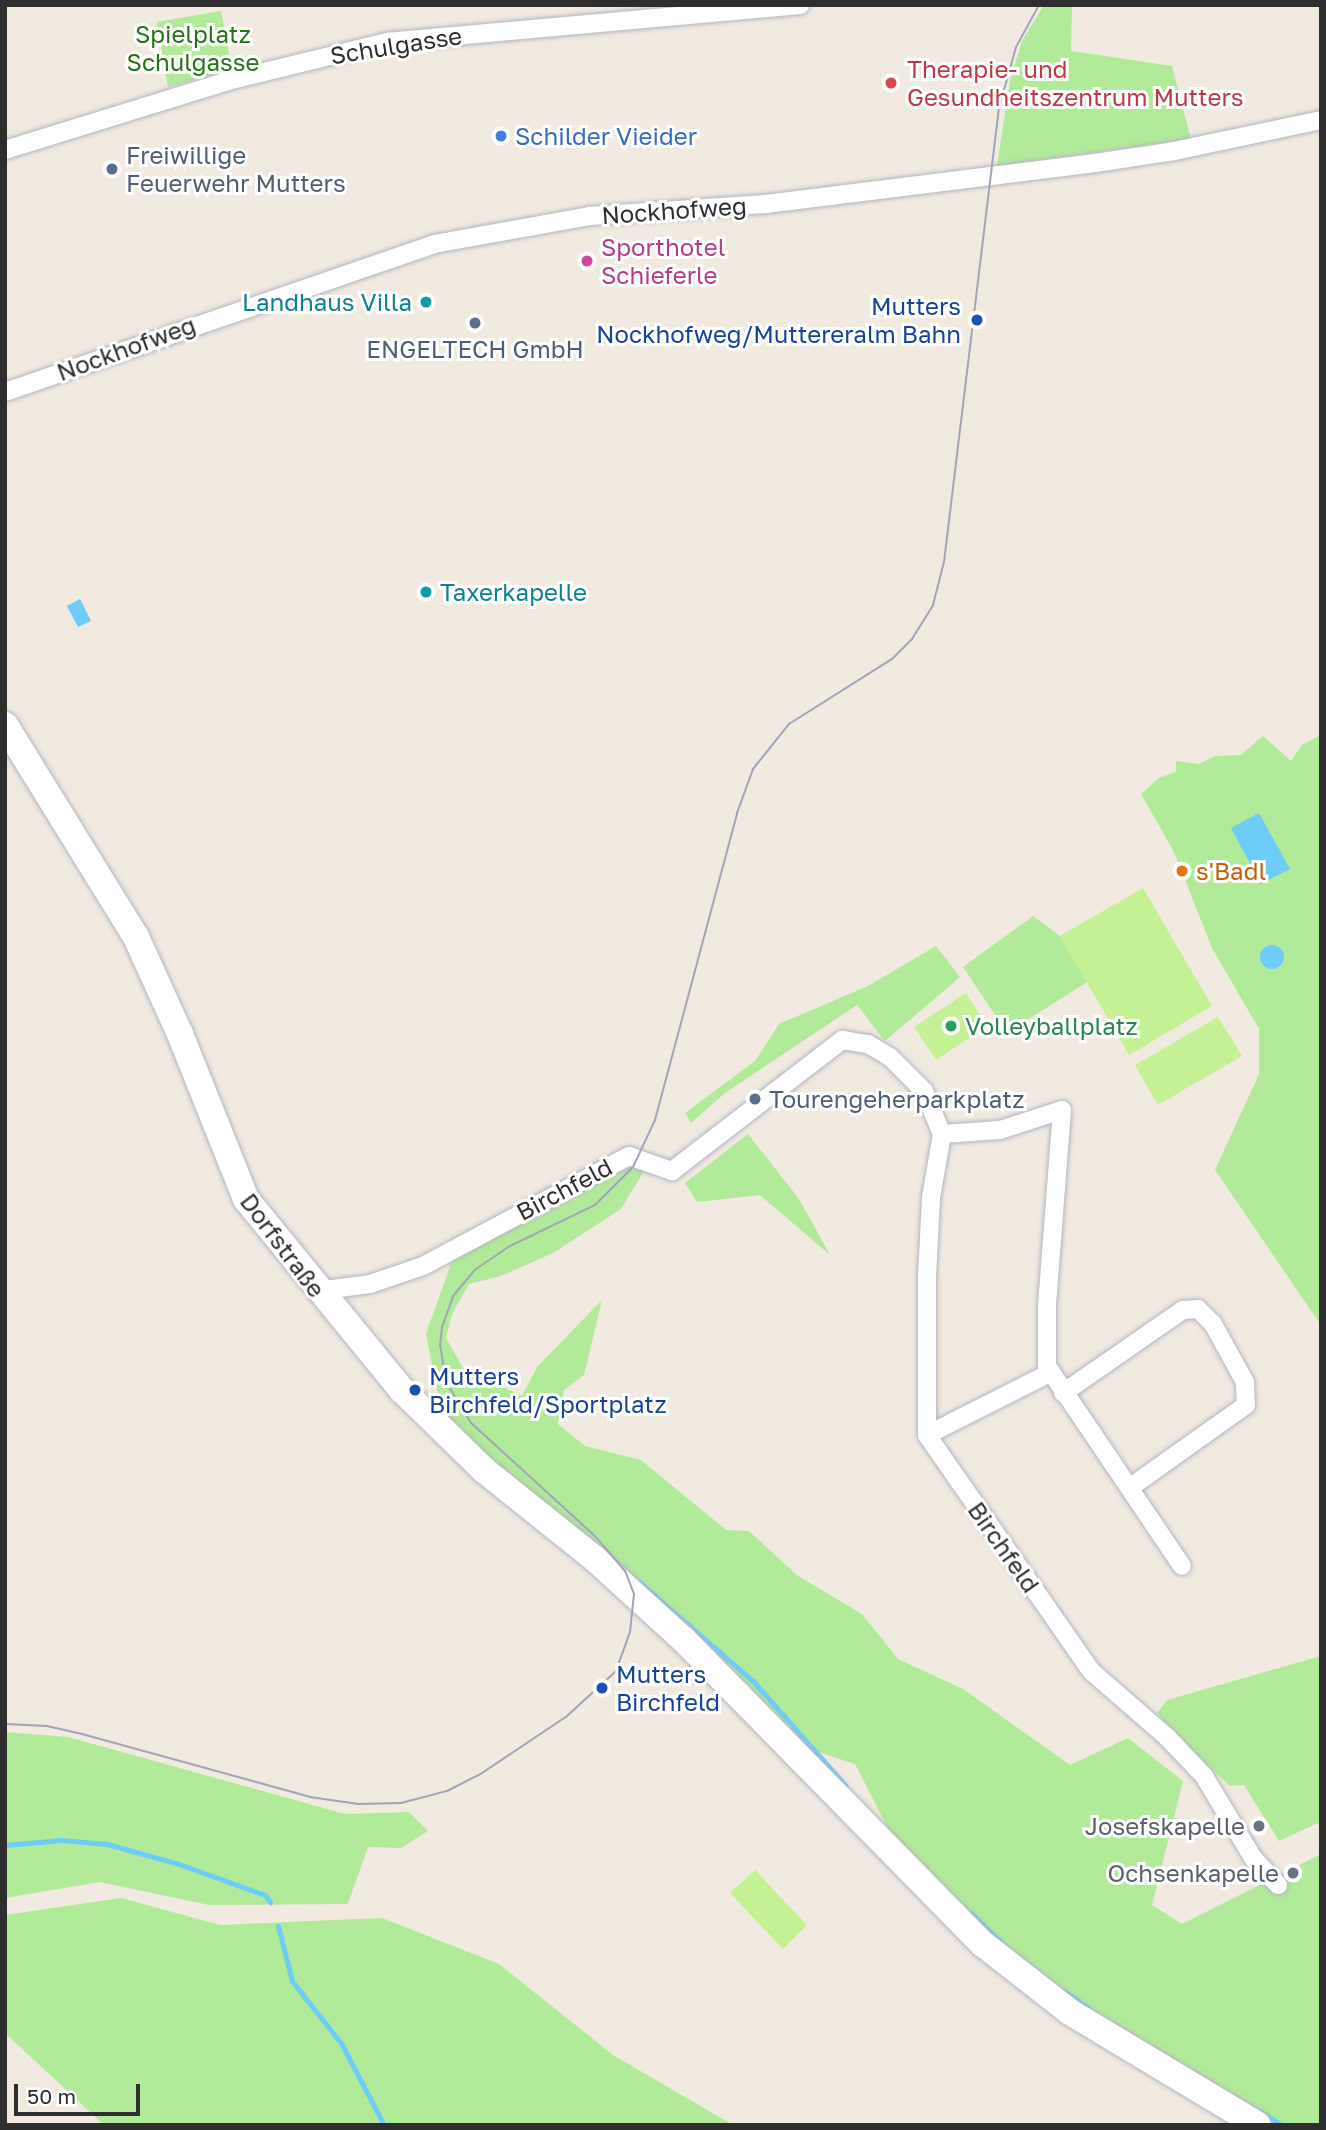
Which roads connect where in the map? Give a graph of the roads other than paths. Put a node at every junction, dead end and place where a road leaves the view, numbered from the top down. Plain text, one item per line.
1 (800, 5) edge
2 (1321, 120) edge
3 (5, 150) edge
4 (5, 392) edge
5 (5, 725) edge
6 (942, 1134) junction
7 (317, 1291) junction
8 (1050, 1373) junction
9 (1063, 1393) junction
10 (927, 1435) junction
11 (1129, 1488) junction
12 (1182, 1566) dead end
13 (1278, 1885) dead end
14 (1258, 2125) edge

1 - 3 street, Schulgasse
2 - 4 street, Nockhofweg
5 - 7 main road, Dorfstraße
6 - 7 street, Birchfeld
6 - 8 street
6 - 10 street, Birchfeld
7 - 14 main road, Dorfstraße
8 - 9 street
8 - 10 street
9 - 11 street
9 - 11 street
10 - 13 street, Birchfeld
11 - 12 street

